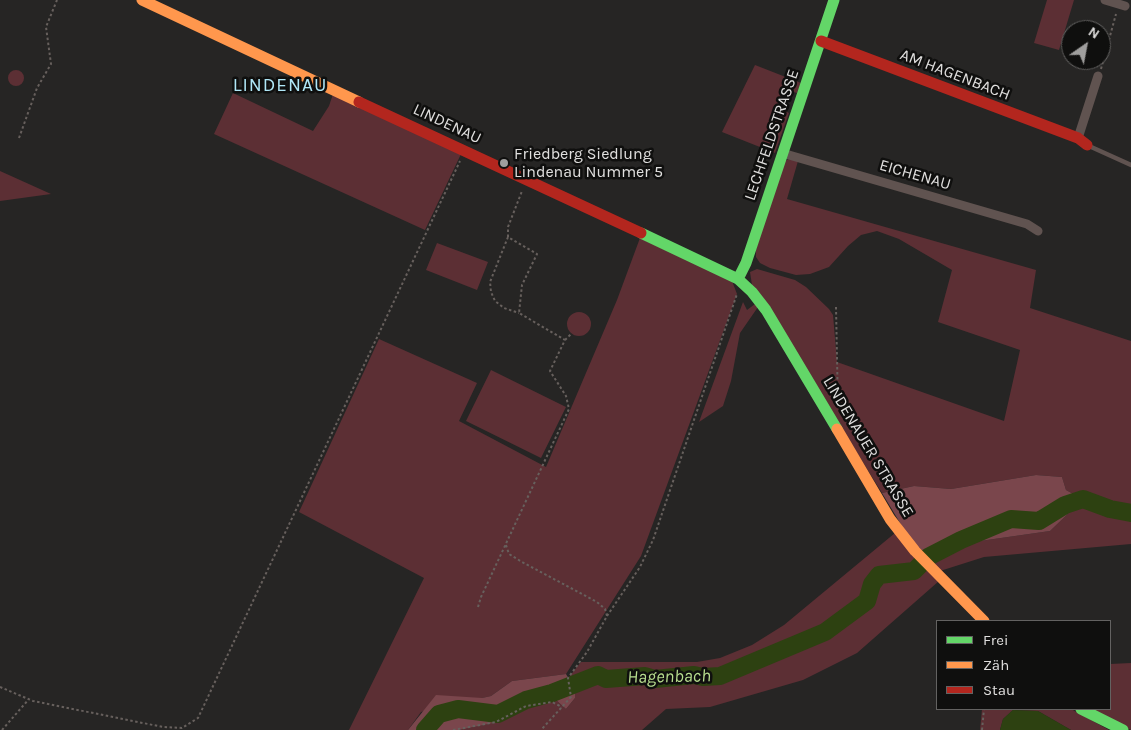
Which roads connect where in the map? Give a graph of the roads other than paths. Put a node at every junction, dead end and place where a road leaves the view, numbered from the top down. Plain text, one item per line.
1 (142, 0) edge
2 (834, 0) edge
3 (1105, 0) edge
4 (1122, 5) road end
5 (821, 41) junction
6 (1098, 76) road end
7 (1083, 142) junction
8 (782, 153) junction
9 (1131, 165) edge
10 (1038, 231) dead end
11 (740, 281) junction
12 (983, 620) edge
13 (1084, 710) edge
14 (1122, 730) edge

1 - 11 street, LINDENAU
2 - 5 street, LECHFELDSTRASSE
3 - 4 street
5 - 7 street, AM HAGENBACH
5 - 8 street, LECHFELDSTRASSE
6 - 7 street
7 - 9 lane
8 - 10 street, EICHENAU
8 - 11 street, LECHFELDSTRASSE
11 - 12 street, LINDENAUER STRASSE
13 - 14 street

